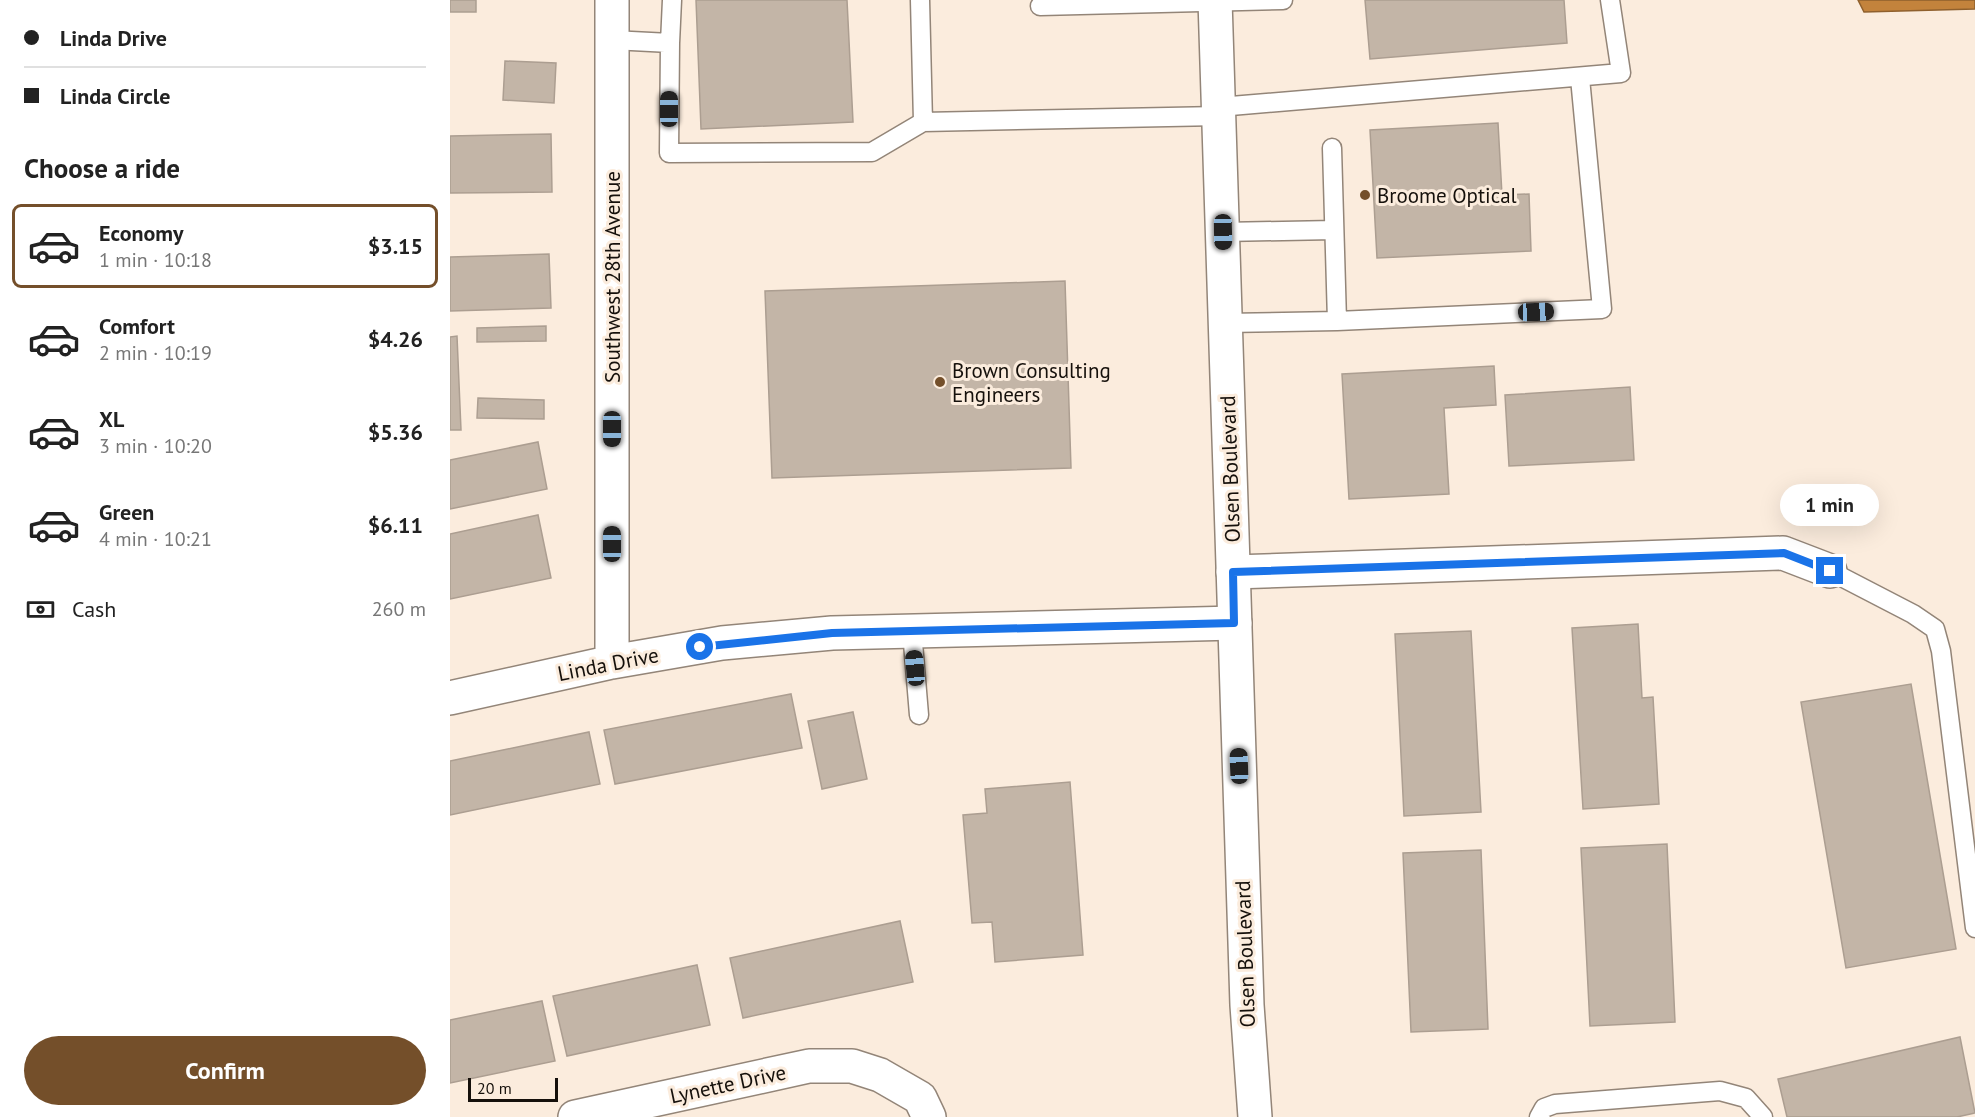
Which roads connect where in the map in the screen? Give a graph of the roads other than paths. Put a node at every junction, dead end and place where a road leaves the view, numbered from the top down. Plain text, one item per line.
1 (612, 0) edge
2 (672, 0) edge
3 (920, 0) edge
4 (1283, 0) edge
5 (1610, 0) edge
6 (1215, 1) edge
7 (1151, 2) edge
8 (1040, 6) dead end
9 (612, 40) junction
10 (670, 42) junction
11 (1580, 78) junction
12 (1219, 112) junction
13 (923, 122) junction
14 (1332, 148) dead end
15 (1334, 230) junction
16 (1223, 232) junction
17 (1337, 321) junction
18 (1225, 323) junction
19 (1830, 571) joint
20 (1233, 572) junction
21 (1234, 623) junction
22 (912, 631) junction
23 (612, 662) junction
24 (450, 698) edge
25 (919, 715) dead end
26 (1975, 928) edge
27 (575, 1117) edge
28 (929, 1117) edge
29 (1255, 1117) edge
30 (1539, 1117) edge
31 (1763, 1117) edge

1 - 9 street, Southwest 28th Avenue
2 - 10 lane
3 - 13 lane
4 - 6 lane
5 - 11 lane
6 - 7 lane
6 - 12 street, Olsen Boulevard
7 - 8 lane
9 - 10 lane
9 - 23 street, Southwest 28th Avenue
10 - 13 lane
11 - 12 lane
11 - 17 lane
12 - 13 lane
12 - 16 street, Olsen Boulevard
14 - 15 lane
15 - 16 lane
15 - 17 lane
16 - 18 street, Olsen Boulevard
17 - 18 lane
18 - 20 street, Olsen Boulevard
19 - 20 street
19 - 26 lane
20 - 21 street, Olsen Boulevard
21 - 22 street, Linda Drive
21 - 29 street, Olsen Boulevard
22 - 23 street, Linda Drive
22 - 25 lane
23 - 24 street, Linda Drive
27 - 28 street, Lynette Drive
30 - 31 lane

